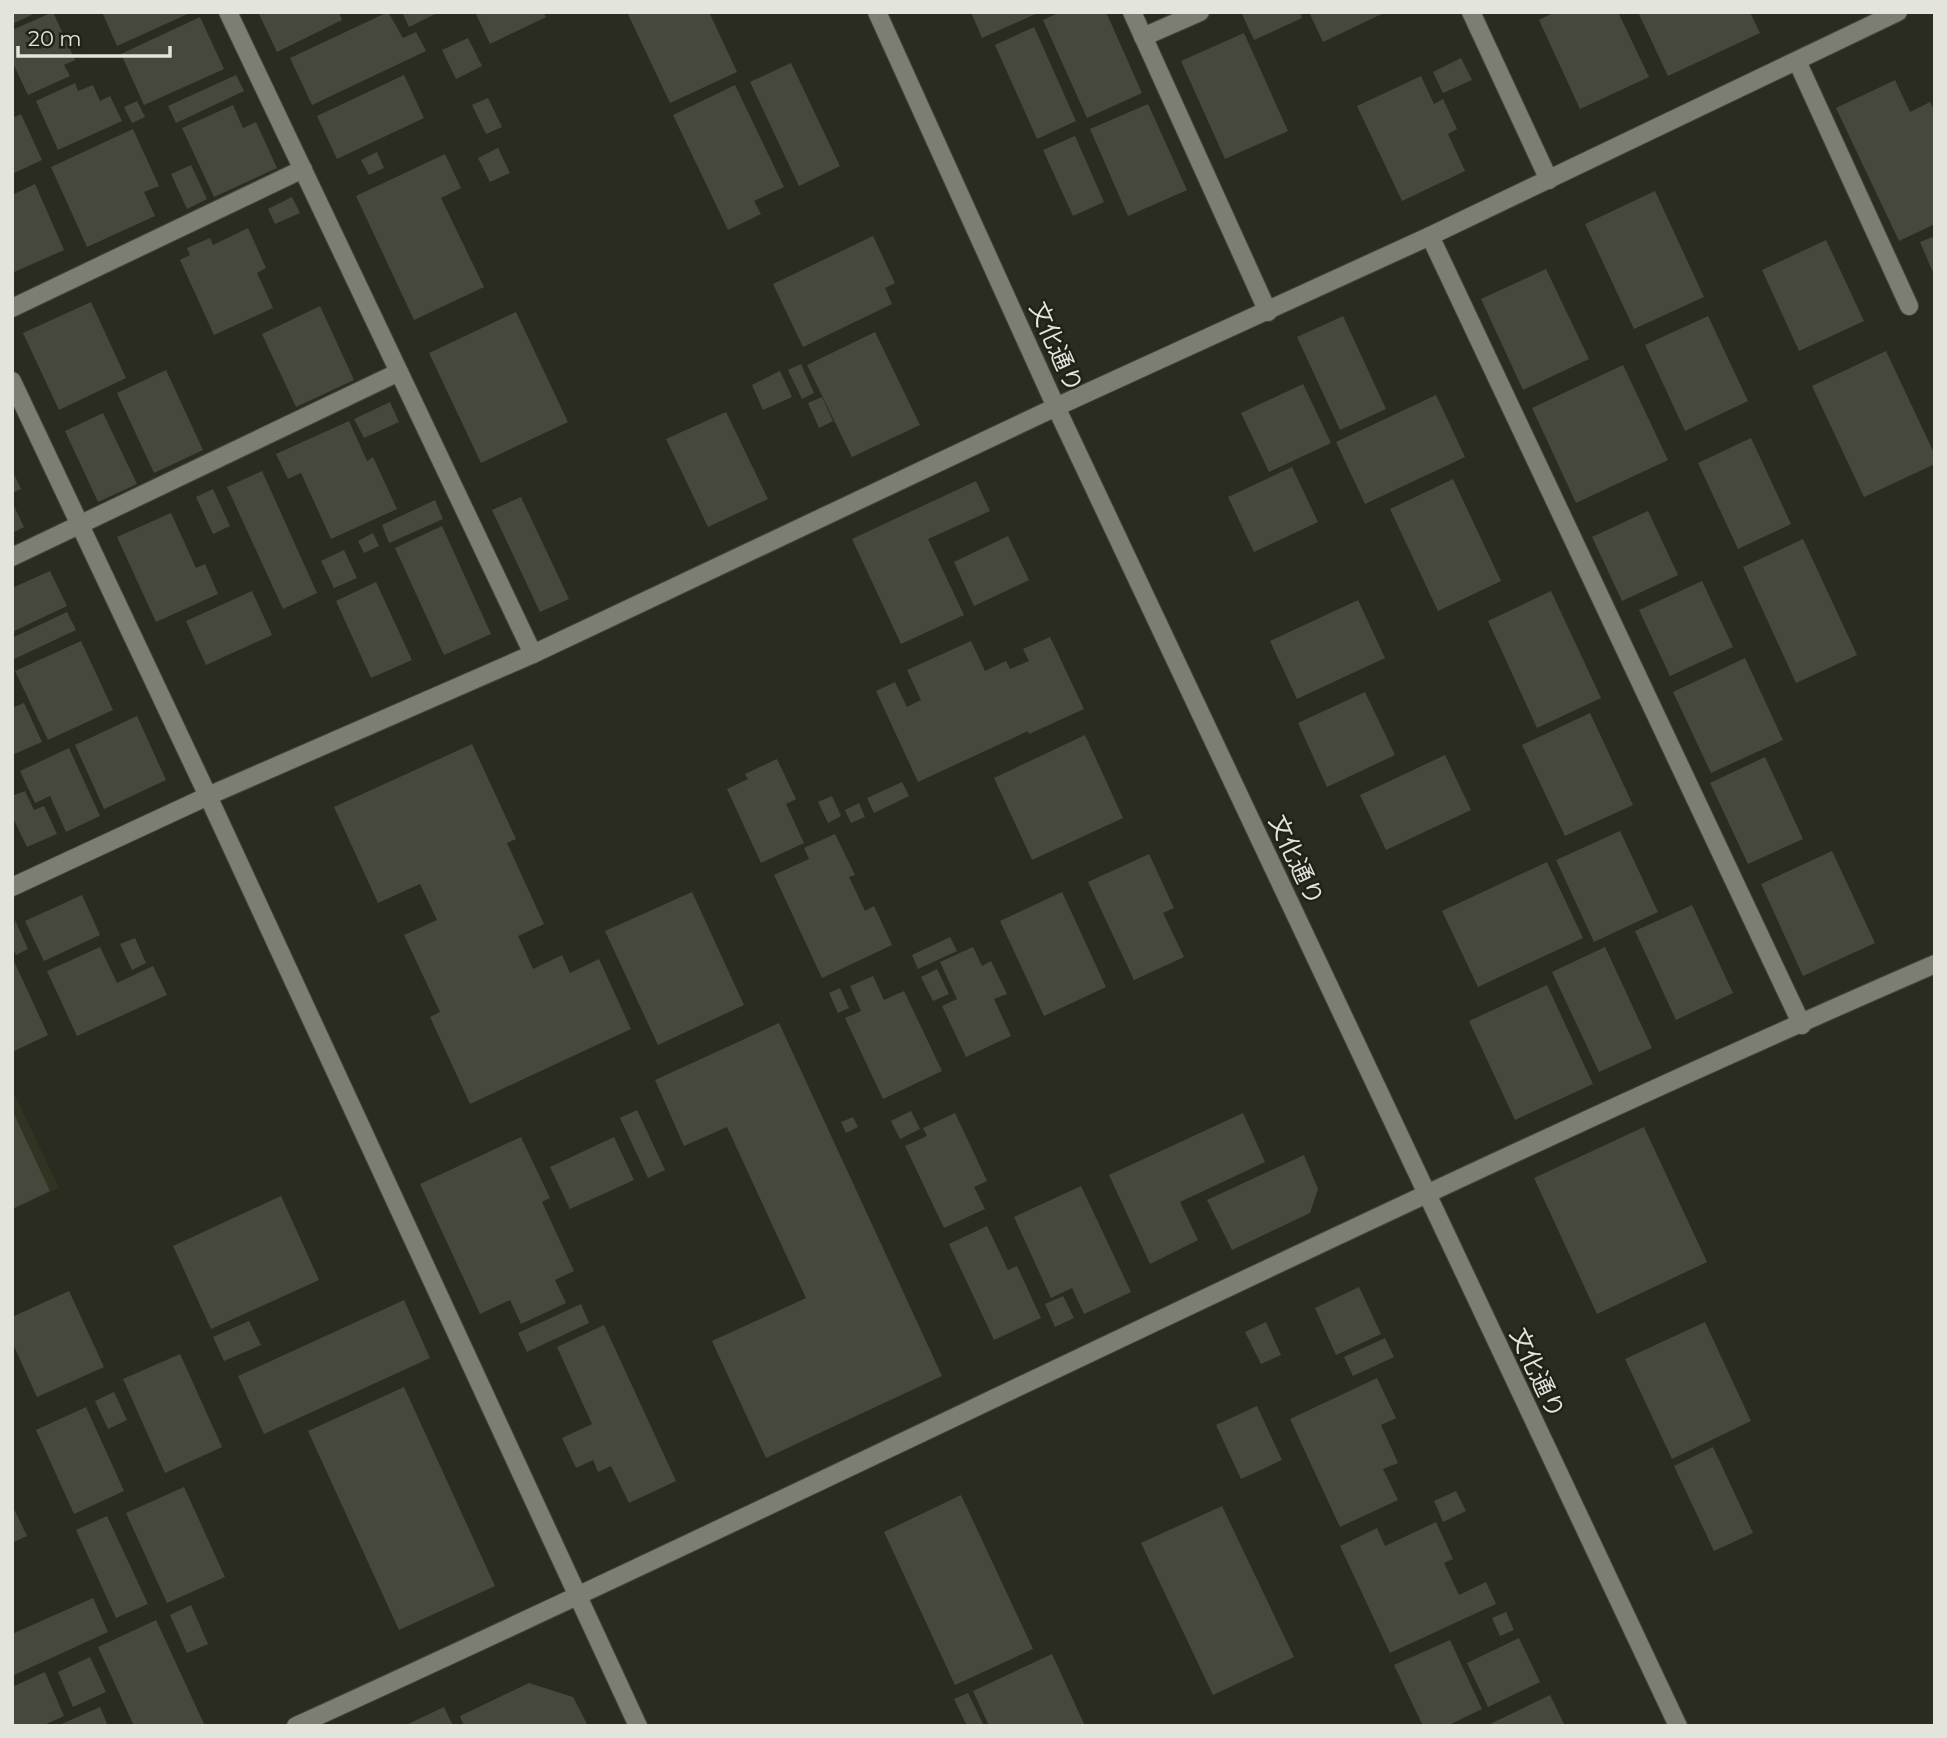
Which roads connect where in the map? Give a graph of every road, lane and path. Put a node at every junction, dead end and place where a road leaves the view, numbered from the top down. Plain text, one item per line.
1 (228, 12) edge
2 (877, 12) edge
3 (1132, 12) edge
4 (1200, 12) edge
5 (1471, 12) edge
6 (1898, 12) edge
7 (1143, 37) junction
8 (1797, 61) junction
9 (303, 169) junction
10 (1549, 180) junction
11 (1430, 236) junction
12 (1909, 306) dead end
13 (12, 308) edge
14 (1268, 312) junction
15 (399, 372) junction
16 (12, 381) edge
17 (1056, 407) junction
18 (81, 527) junction
19 (12, 557) edge
20 (533, 654) junction
21 (208, 796) junction
22 (12, 887) edge
23 (1935, 964) edge
24 (1802, 1025) junction
25 (1425, 1194) junction
26 (580, 1597) junction
27 (296, 1726) edge
28 (638, 1726) edge
29 (1678, 1726) edge

1 - 9 street
2 - 17 street, 文化通り
3 - 7 street
4 - 7 street
5 - 10 street
6 - 8 street
7 - 14 street
8 - 10 street
8 - 12 street
9 - 13 street
9 - 15 street
10 - 11 street
11 - 14 street
11 - 24 street
14 - 17 street
15 - 18 street
15 - 20 street
16 - 18 street
17 - 20 street
17 - 25 street, 文化通り
18 - 19 street
18 - 21 street
20 - 21 street
21 - 22 street
21 - 26 street
23 - 24 street
24 - 25 street
25 - 26 street
25 - 29 street, 文化通り
26 - 27 street
26 - 28 street

